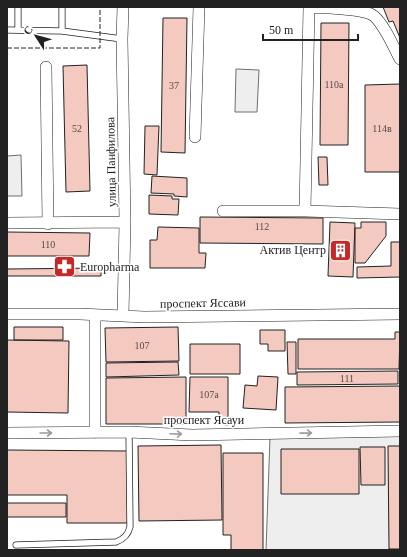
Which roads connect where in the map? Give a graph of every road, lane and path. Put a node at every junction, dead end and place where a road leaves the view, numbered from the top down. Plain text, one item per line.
1 (18, 7) edge
2 (62, 7) edge
3 (123, 7) edge
4 (199, 7) edge
5 (309, 7) edge
6 (7, 30) edge
7 (18, 30) junction
8 (62, 31) junction
9 (122, 39) junction
10 (400, 59) edge
11 (46, 67) dead end
12 (195, 137) dead end
13 (223, 211) dead end
14 (305, 211) junction
15 (400, 214) edge
16 (125, 222) junction
17 (7, 223) edge
18 (48, 224) junction
19 (7, 314) edge
20 (400, 314) edge
21 (95, 315) junction
22 (123, 316) junction
23 (400, 431) edge
24 (129, 432) junction
25 (7, 433) edge
26 (95, 433) junction
27 (16, 545) dead end

1 - 7 lane
2 - 8 lane
3 - 9 street, улица Панфилова
4 - 12 street
5 - 10 street
5 - 14 street
6 - 7 lane
7 - 8 lane
8 - 9 lane
9 - 16 street, улица Панфилова
11 - 18 street
13 - 14 street
14 - 15 street
16 - 18 street
16 - 22 street, улица Панфилова
17 - 18 street
19 - 21 street, проспект Яссави
20 - 22 street, проспект Яссави
21 - 22 street, проспект Яссави
21 - 26 street
24 -> 23 street, проспект Ясауи
24 - 26 street, проспект Ясауи
24 - 27 lane
25 -> 26 street, проспект Ясауи

